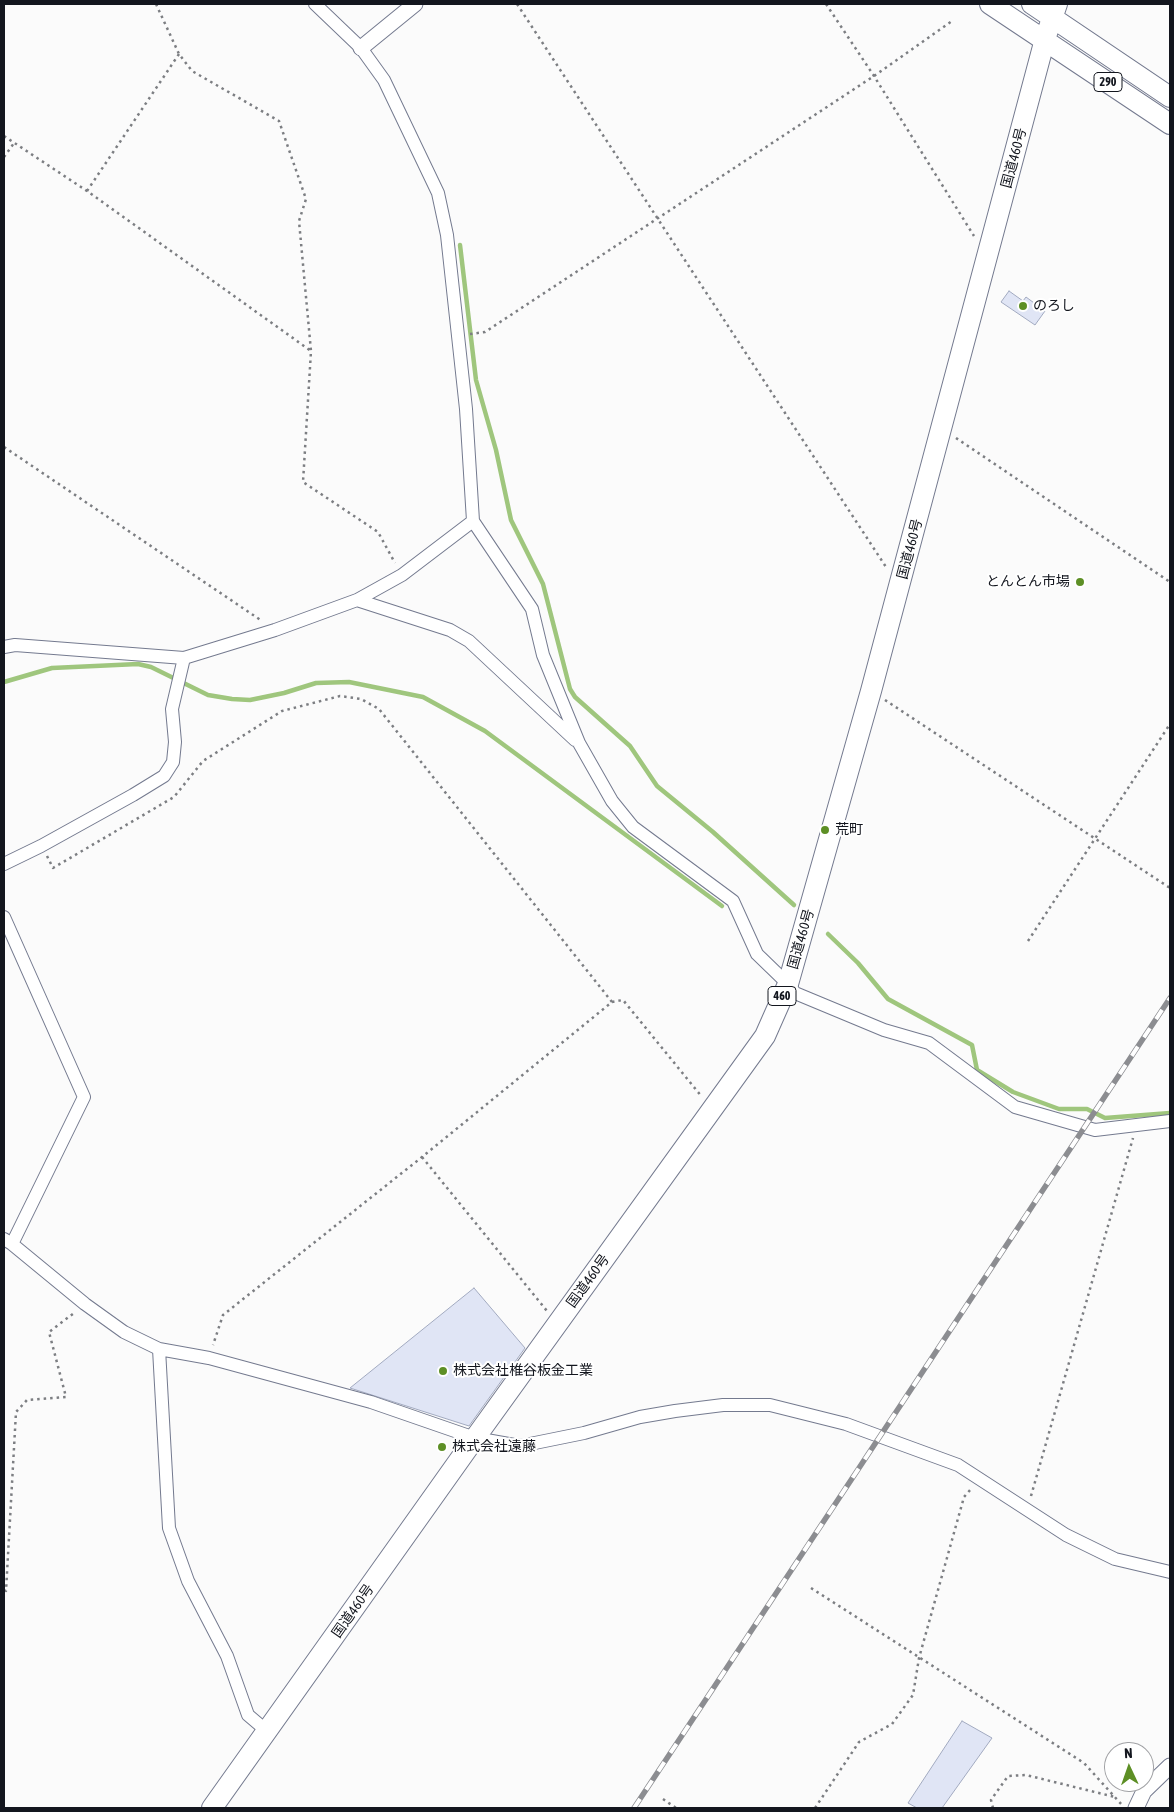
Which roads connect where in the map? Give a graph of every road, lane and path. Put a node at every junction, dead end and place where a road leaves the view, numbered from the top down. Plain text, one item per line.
1 (156, 4) edge
2 (315, 4) edge
3 (415, 4) edge
4 (517, 4) edge
5 (826, 4) edge
6 (990, 4) edge
7 (1032, 4) edge
8 (1055, 11) edge
9 (952, 21) dead end
10 (1045, 40) junction
11 (361, 48) junction
12 (179, 54) junction
13 (874, 76) junction
14 (1170, 97) edge
15 (1170, 124) edge
16 (4, 136) edge
17 (14, 143) junction
18 (4, 158) edge
19 (87, 191) junction
20 (656, 218) junction
21 (988, 258) junction
22 (457, 336) junction
23 (311, 352) junction
24 (942, 429) junction
25 (4, 447) edge
26 (473, 521) junction
27 (402, 575) junction
28 (1170, 582) edge
29 (899, 587) junction
30 (357, 600) junction
31 (275, 630) junction
32 (4, 647) edge
33 (184, 658) junction
34 (871, 691) junction
35 (1170, 724) edge
36 (579, 743) junction
37 (1096, 838) junction
38 (41, 846) junction
39 (4, 864) edge
40 (1170, 888) edge
41 (4, 917) edge
42 (1028, 942) dead end
43 (788, 984) junction
44 (612, 1002) junction
45 (712, 1109) junction
46 (1170, 1121) edge
47 (1136, 1125) junction
48 (422, 1157) junction
49 (8, 1242) edge
50 (85, 1304) junction
51 (557, 1324) junction
52 (159, 1349) junction
53 (209, 1358) junction
54 (475, 1438) junction
55 (980, 1479) junction
56 (1028, 1510) junction
57 (1170, 1572) edge
58 (811, 1588) dead end
59 (4, 1590) edge
60 (919, 1658) junction
61 (268, 1732) junction
62 (1170, 1766) edge
63 (1116, 1797) junction
64 (663, 1799) dead end
65 (212, 1808) edge
66 (676, 1808) edge
67 (815, 1808) edge
68 (993, 1808) edge
69 (1125, 1808) edge
70 (1136, 1808) edge

1 - 12 path
2 - 11 street
3 - 11 street
4 - 20 path
5 - 13 path
6 - 10 highway
7 - 8 highway
8 - 10 highway, 国道460号
8 - 14 highway, 290
9 - 13 path
10 - 15 highway, 290
10 - 21 highway, 国道460号 / 460
11 - 22 street
12 - 19 path
12 - 23 path
13 - 20 path
13 - 21 path
16 - 17 path
17 - 18 path
17 - 19 path
19 - 23 path
20 - 22 path
20 - 29 path
21 - 24 highway, 国道460号 / 460
22 - 26 street
23 - 27 path
24 - 28 path
24 - 29 highway, 国道460号 / 460
25 - 31 path
26 - 27 street
26 - 36 street
27 - 30 street
29 - 34 highway, 国道460号 / 460
30 - 31 street
30 - 36 street
31 - 33 street
32 - 33 street
33 - 38 street
34 - 37 path
34 - 43 highway, 国道460号 / 460
35 - 37 path
36 - 43 street
37 - 40 path
37 - 42 path
38 - 39 street
38 - 44 path
41 - 49 street
43 - 45 highway, 国道460号 / 460
43 - 47 street
44 - 45 path
44 - 48 path
45 - 51 highway, 国道460号 / 460
46 - 47 street
47 - 56 path
48 - 51 path
48 - 53 path
49 - 50 street
50 - 52 street
50 - 59 path
51 - 54 highway, 国道460号 / 460
52 - 53 street
52 - 61 street
53 - 54 street
54 - 55 street
54 - 61 highway, 国道460号 / 460
55 - 56 street
55 - 60 path
56 - 57 street
58 - 60 path
60 - 63 path
60 - 67 path
61 - 65 highway, 国道460号 / 460
62 - 70 street
63 - 68 path
63 - 69 path
64 - 66 path

